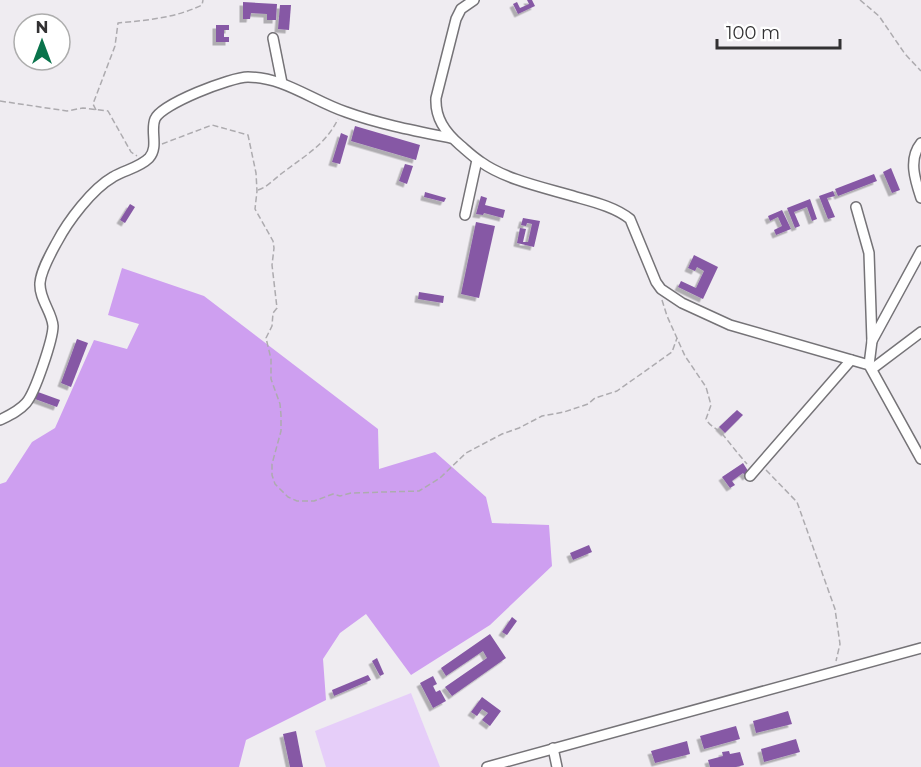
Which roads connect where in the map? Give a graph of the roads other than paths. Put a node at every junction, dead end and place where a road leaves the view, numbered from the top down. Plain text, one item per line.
1 (474, 0) edge
2 (273, 38) dead end
3 (282, 82) junction
4 (451, 138) junction
5 (921, 143) edge
6 (477, 159) junction
7 (921, 198) edge
8 (856, 207) dead end
9 (465, 215) dead end
10 (921, 251) edge
11 (921, 332) edge
12 (872, 341) junction
13 (851, 360) junction
14 (871, 367) junction
15 (0, 420) edge
16 (921, 459) edge
17 (752, 474) road end
18 (921, 648) edge
19 (553, 748) junction
20 (487, 767) edge
21 (557, 767) edge

1 - 4 street
2 - 3 street
3 - 4 street
3 - 15 street
4 - 6 street
5 - 7 street
6 - 9 street
6 - 13 street
8 - 12 street
10 - 12 street
11 - 14 street
12 - 14 street
13 - 14 street
13 - 17 street
14 - 16 street
18 - 19 street
19 - 20 street
19 - 21 street

